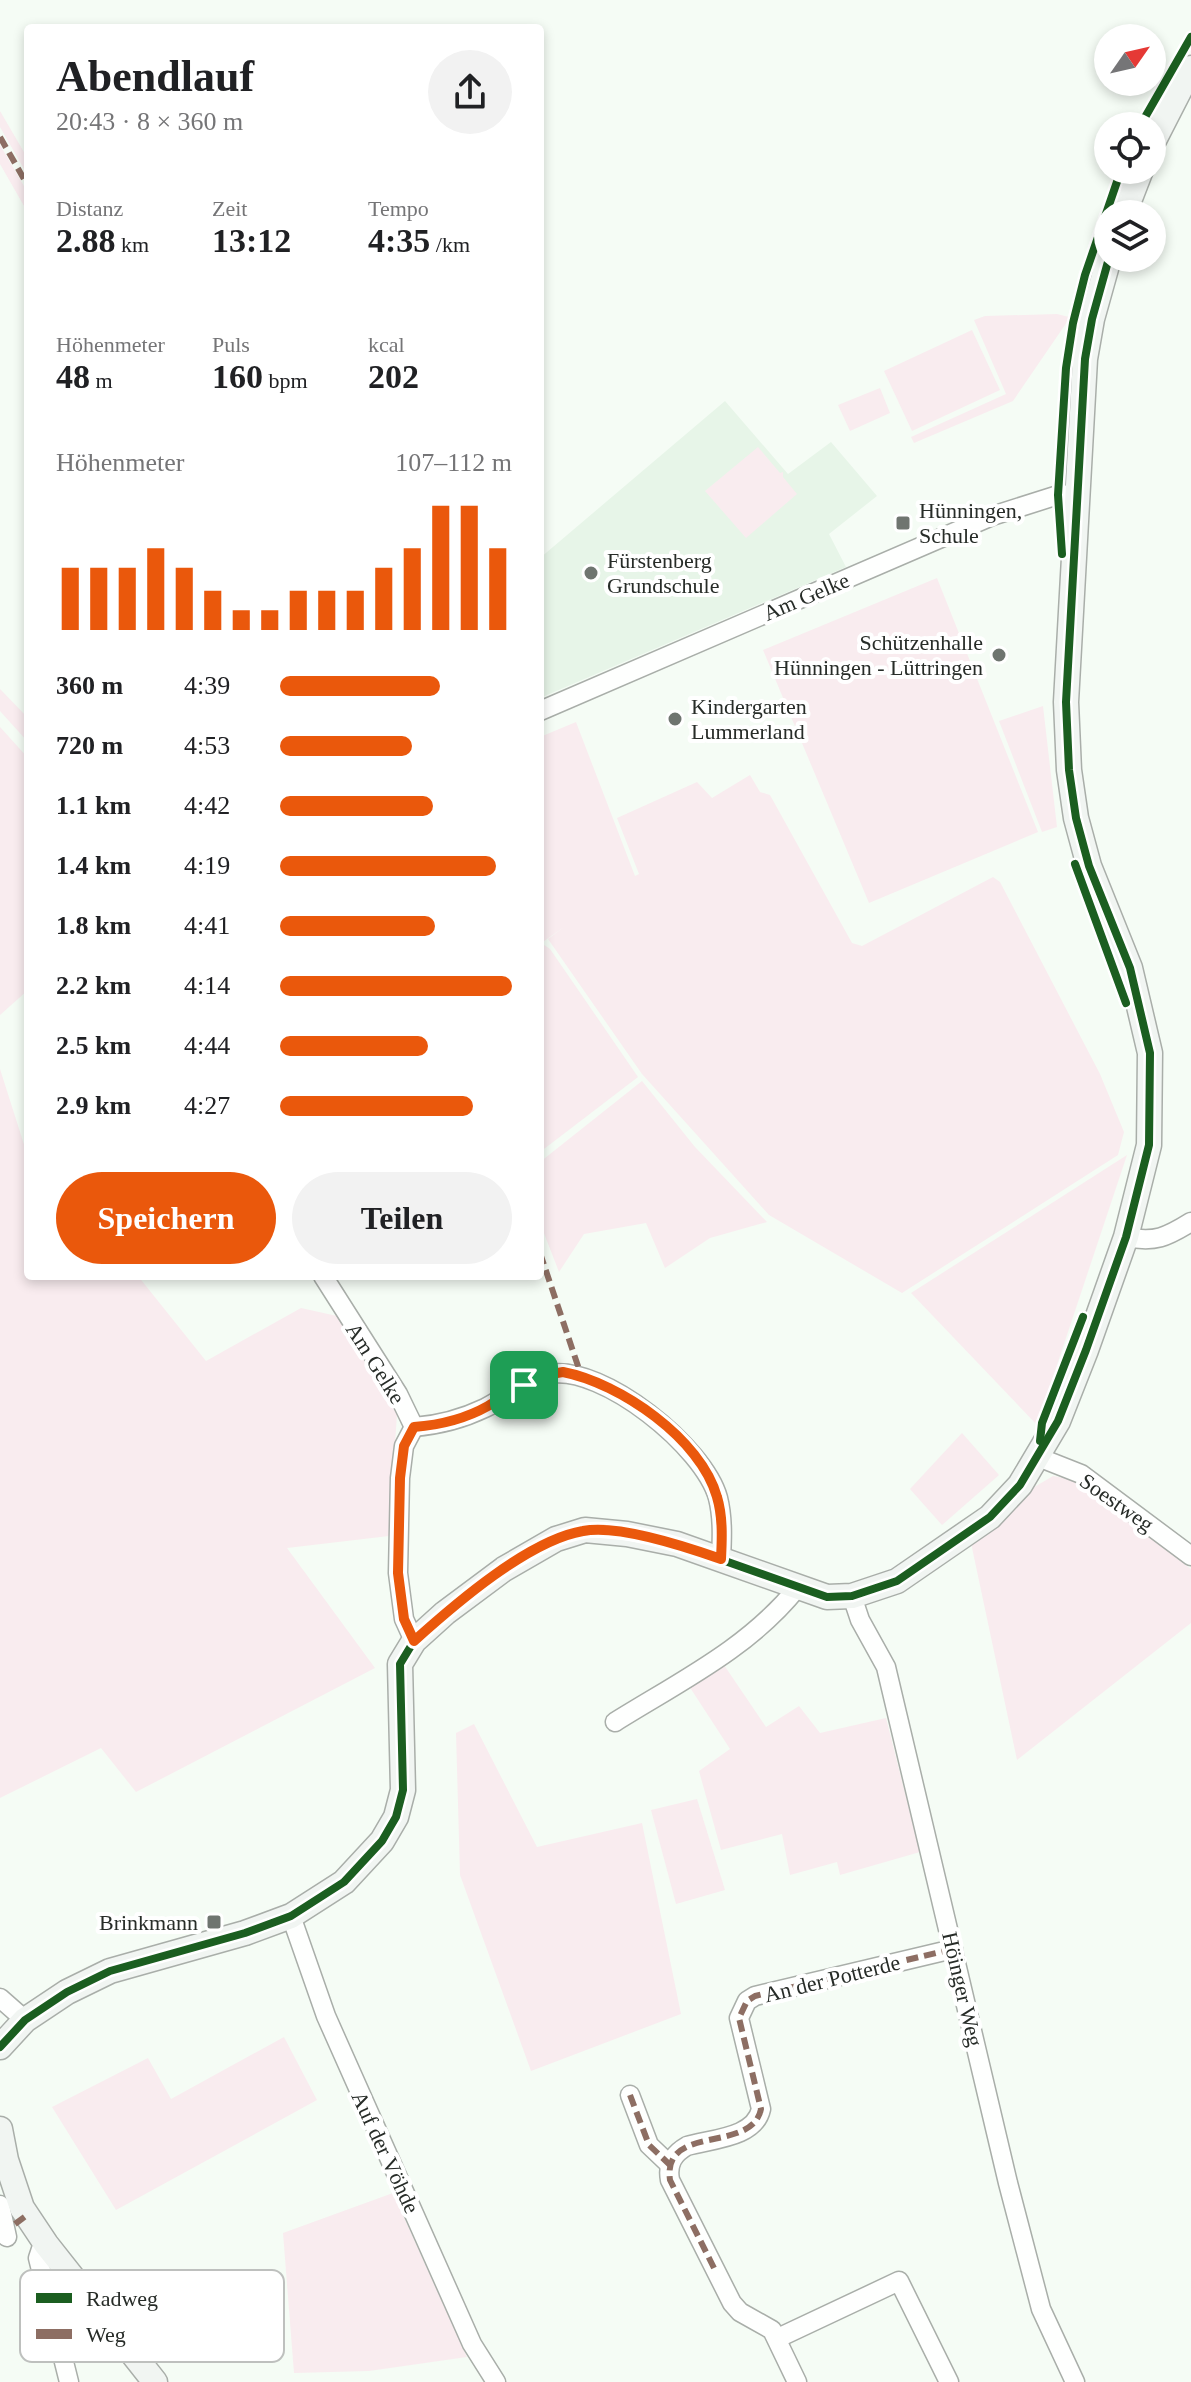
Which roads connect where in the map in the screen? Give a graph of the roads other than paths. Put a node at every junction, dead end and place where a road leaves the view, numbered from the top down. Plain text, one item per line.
1 (1191, 68) edge
2 (1166, 117) edge
3 (1105, 272) edge
4 (1077, 494) junction
5 (544, 709) edge
6 (1191, 1222) edge
7 (1126, 1237) junction
8 (326, 1280) edge
9 (414, 1427) junction
10 (1038, 1457) junction
11 (1191, 1556) edge
12 (721, 1559) junction
13 (797, 1588) junction
14 (852, 1596) junction
15 (414, 1641) junction
16 (615, 1722) dead end
17 (291, 1916) junction
18 (953, 1949) junction
19 (1, 2002) edge
20 (25, 2020) junction
21 (0, 2047) edge
22 (630, 2095) dead end
23 (0, 2129) edge
24 (670, 2165) junction
25 (0, 2205) edge
26 (7, 2237) dead end
27 (46, 2244) junction
28 (41, 2270) edge
29 (67, 2270) edge
30 (778, 2338) junction
31 (64, 2362) edge
32 (139, 2362) edge
33 (69, 2382) edge
34 (155, 2382) edge
35 (496, 2382) edge
36 (797, 2382) edge
37 (949, 2382) edge
38 (1075, 2382) edge

1 - 2 street
3 - 4 street
4 - 5 street, Am Gelke
4 - 7 street
6 - 7 street
7 - 10 street
8 - 9 street, Am Gelke
9 - 12 street
9 - 15 street, Am Gelke
10 - 11 street, Soestweg
10 - 14 street
12 - 13 street
12 - 15 street
13 - 14 street
13 - 16 street
14 - 18 street, Höinger Weg
15 - 17 street
17 - 20 street
17 - 35 street, Auf der Vöhde
18 - 24 street, An der Potterde
18 - 38 street, Höinger Weg
19 - 20 street
20 - 21 street
22 - 24 street
23 - 27 street
24 - 30 street
25 - 26 street
27 - 28 street
27 - 29 street
30 - 36 street
30 - 37 street
31 - 33 street
32 - 34 street

